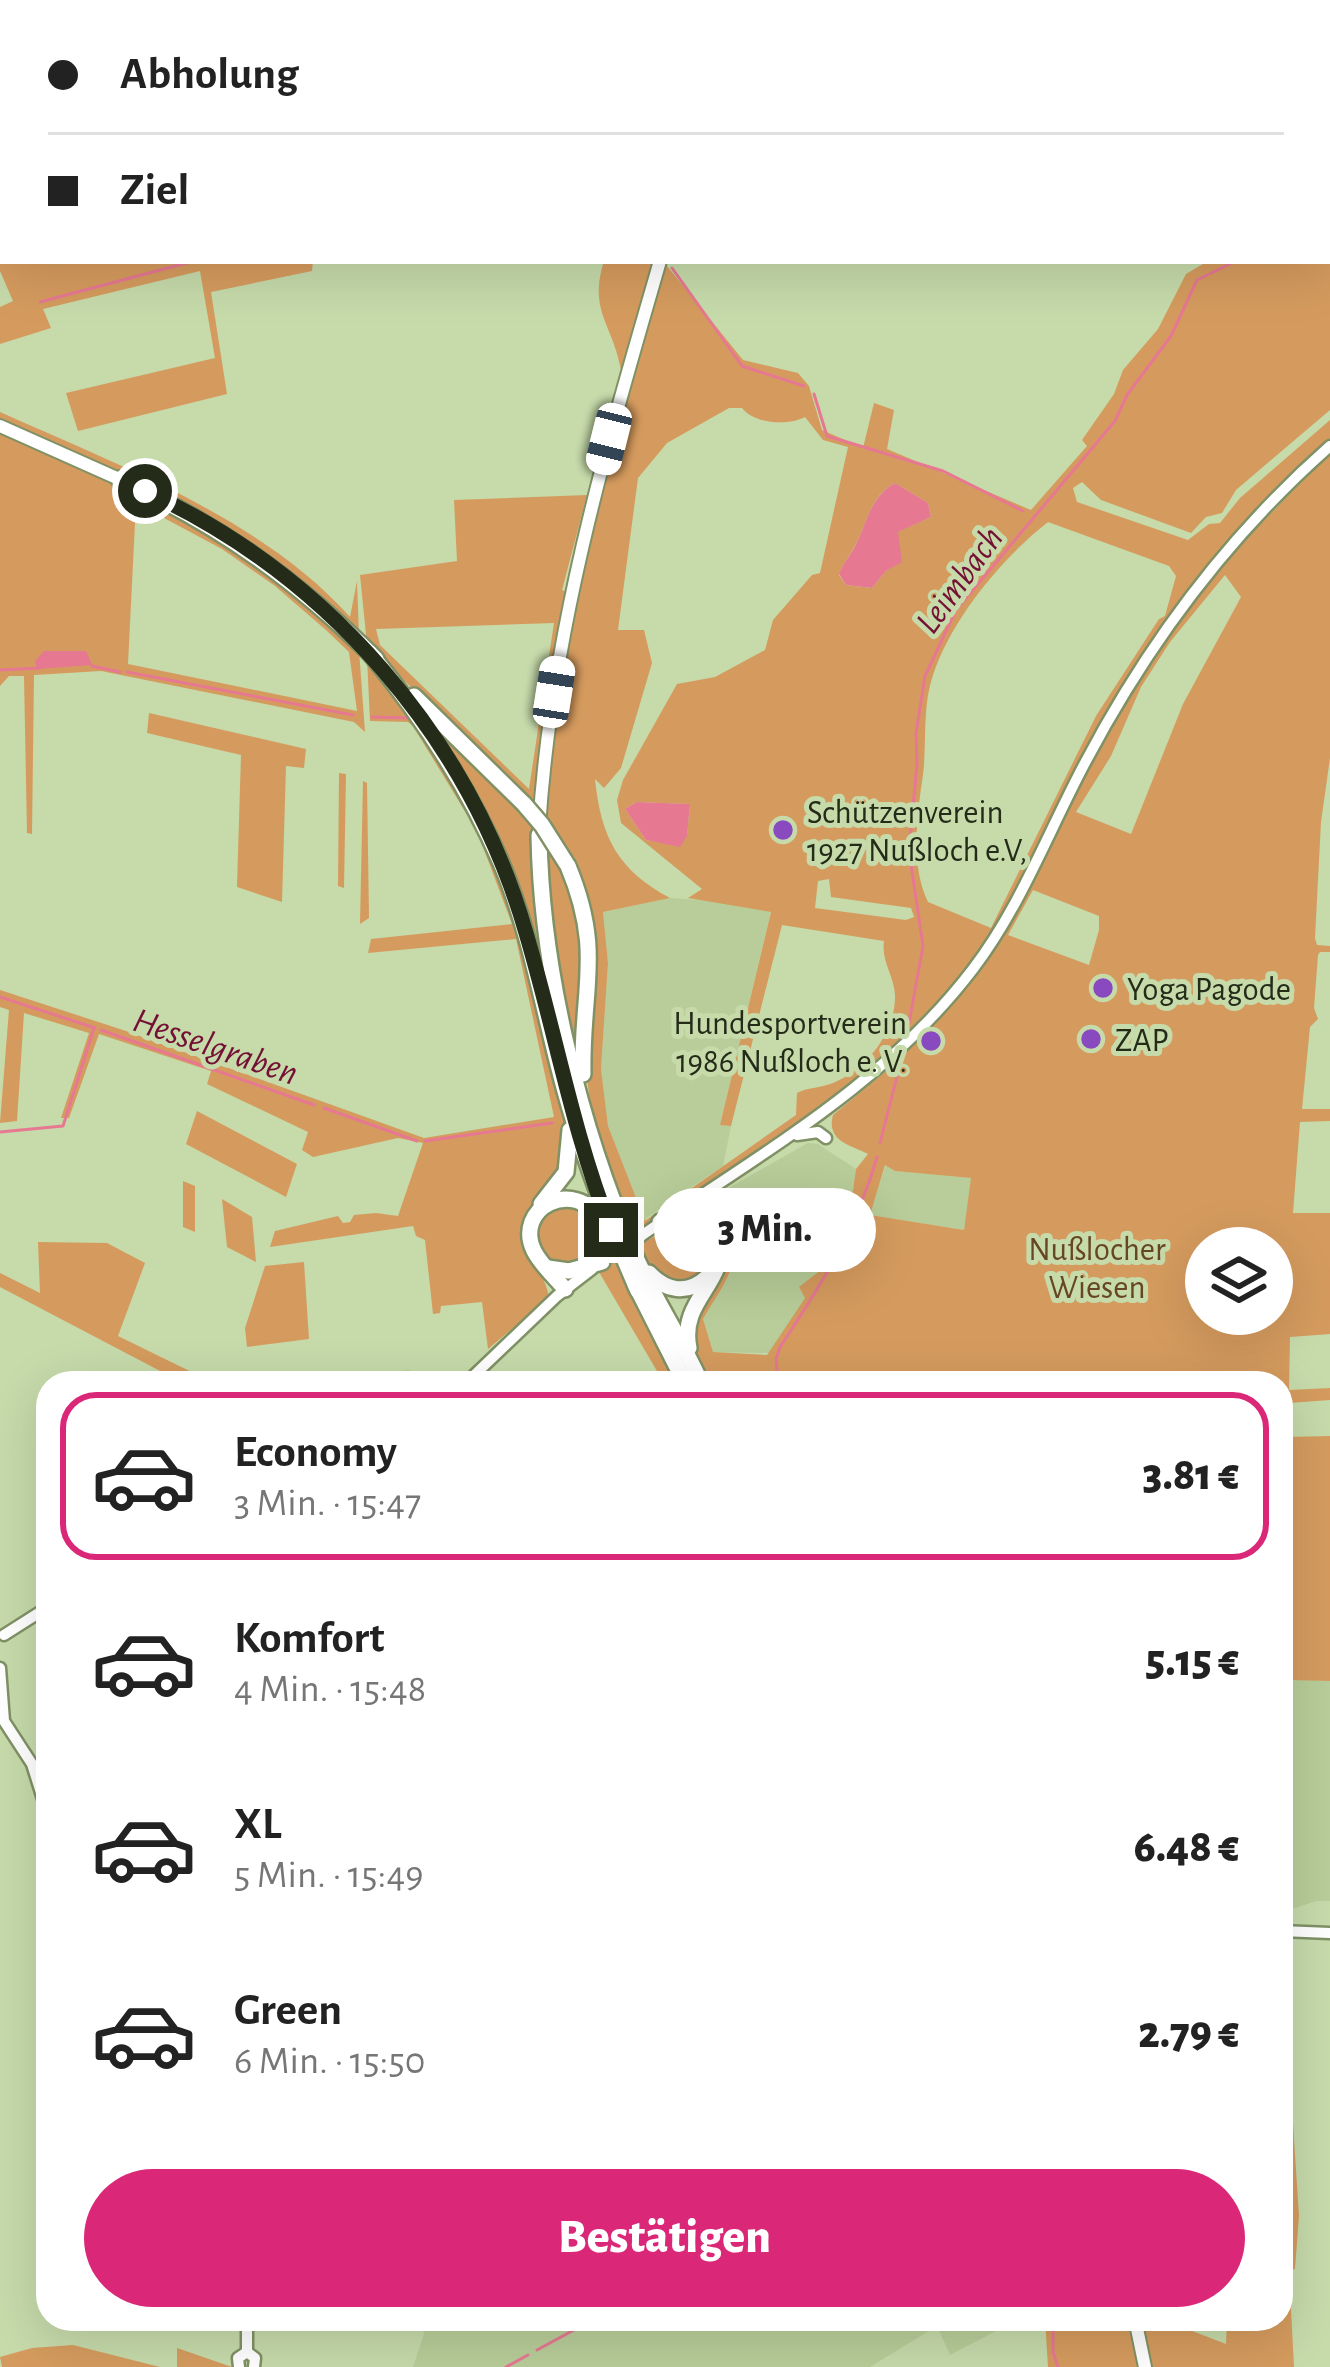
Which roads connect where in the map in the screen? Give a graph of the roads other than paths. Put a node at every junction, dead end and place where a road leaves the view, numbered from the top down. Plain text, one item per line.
1 (659, 264) edge
2 (0, 426) edge
3 (1330, 446) edge
4 (119, 479) joint
5 (370, 653) junction
6 (539, 835) junction
7 (556, 1059) junction
8 (563, 1085) junction
9 (830, 1108) junction
10 (825, 1123) dead end
11 (589, 1124) junction
12 (794, 1135) junction
13 (826, 1138) dead end
14 (696, 1200) junction
15 (660, 1222) junction
16 (705, 1224) junction
17 (635, 1257) junction
18 (604, 1261) junction
19 (545, 1267) junction
20 (638, 1291) junction
21 (561, 1292) junction
22 (692, 1363) junction
23 (478, 1371) edge
24 (680, 1371) edge
25 (695, 1371) edge
26 (36, 1615) edge
27 (1, 1638) edge
28 (0, 1668) edge
29 (2, 1720) edge
30 (36, 1775) edge
31 (1293, 1931) edge
32 (1330, 1933) edge
33 (247, 2331) edge
34 (1138, 2331) edge
35 (247, 2352) junction
36 (239, 2367) edge
37 (254, 2367) edge
38 (1145, 2367) edge

1 - 6 main road
2 - 4 main road
3 - 9 street
4 - 5 highway
5 - 7 highway
5 - 11 highway, bridge
6 - 7 highway
6 - 11 highway
7 - 8 highway
8 - 20 highway
8 - 21 highway
9 - 10 street
9 - 12 street
11 - 17 highway
12 - 13 street
12 - 14 street
14 - 15 street
14 - 16 highway
14 - 22 highway
15 - 16 highway
15 - 18 street, bridge
16 - 17 highway
17 - 22 highway
18 - 19 highway
18 - 21 street
19 - 20 highway
19 - 21 highway
20 - 24 highway
21 - 23 street
22 - 25 highway
26 - 27 street
28 - 29 street
29 - 30 street
31 - 32 street
33 - 35 street
34 - 38 main road
35 - 36 street
35 - 37 street

